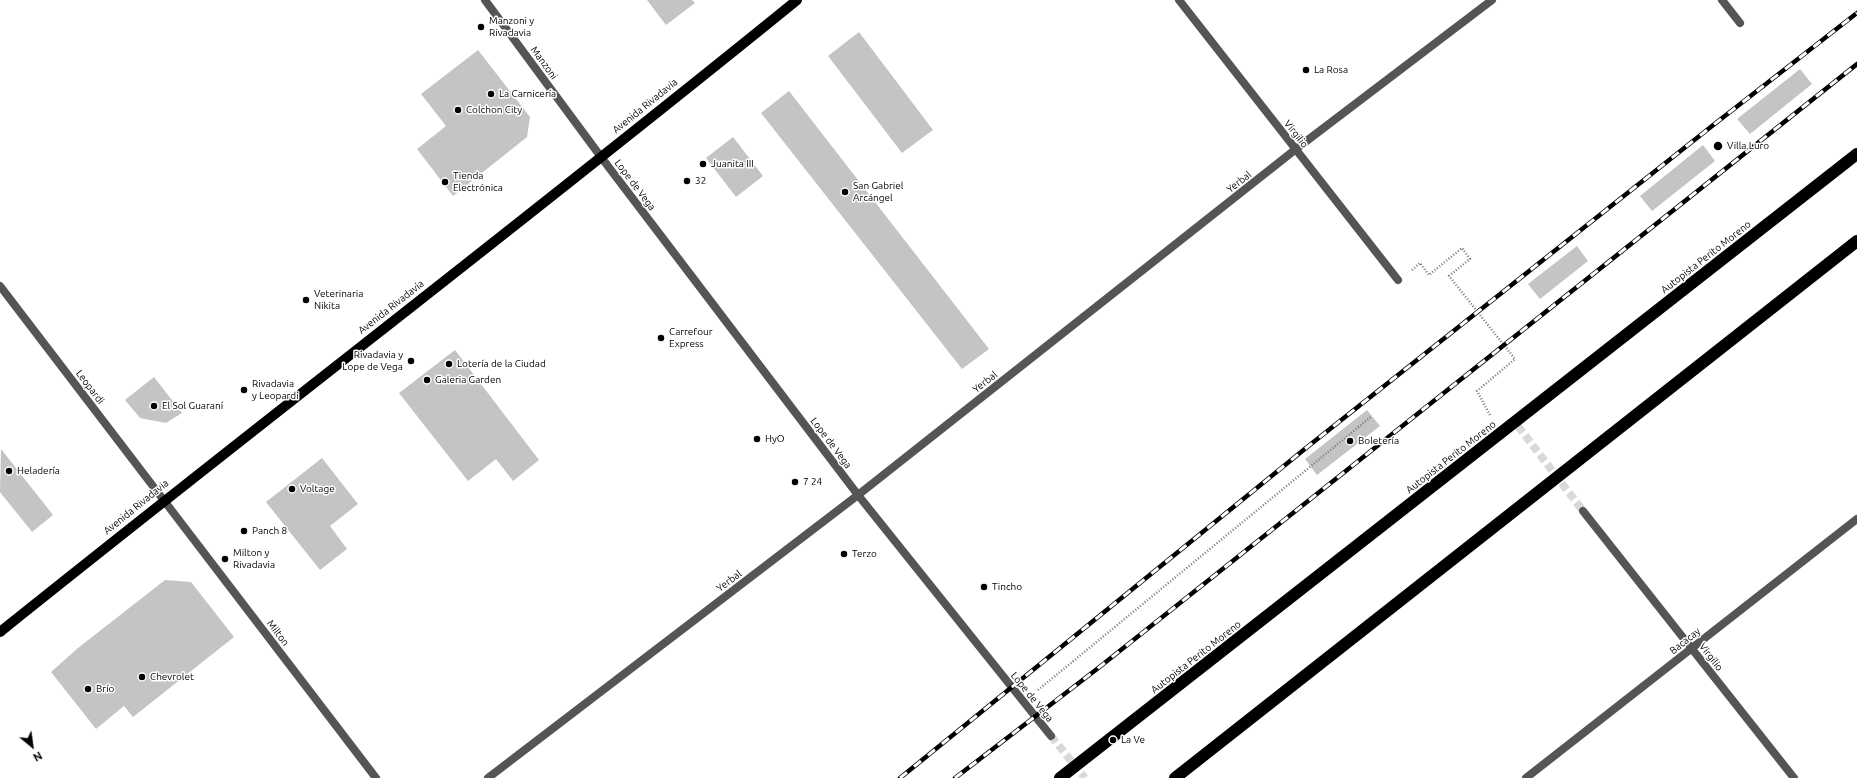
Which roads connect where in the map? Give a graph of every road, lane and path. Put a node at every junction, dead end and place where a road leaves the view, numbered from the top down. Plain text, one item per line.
1 (485, 0) edge
2 (797, 0) edge
3 (1179, 0) edge
4 (1492, 0) edge
5 (1722, 0) edge
6 (1740, 24) dead end
7 (1296, 150) junction
8 (1857, 154) edge
9 (601, 157) junction
10 (1857, 241) edge
11 (1429, 275) dead end
12 (1398, 280) dead end
13 (0, 286) edge
14 (1477, 391) dead end
15 (1372, 416) dead end
16 (858, 495) junction
17 (164, 501) junction
18 (1583, 511) tunnel mouth
19 (1857, 519) edge
20 (0, 632) edge
21 (1692, 648) junction
22 (1024, 702) junction
23 (1051, 736) tunnel mouth
24 (376, 778) edge
25 (488, 778) edge
26 (1060, 778) edge
27 (1175, 778) edge
28 (1526, 778) edge
29 (1794, 778) edge

1 - 9 street, Manzoni
2 - 9 main road, Avenida Rivadavia
3 - 7 street, Virgilio
4 - 7 street, Yerbal
5 - 6 street
7 - 12 street, Virgilio
7 - 16 street, Yerbal
8 - 26 highway, Autopista Perito Moreno
9 - 16 street, Lope de Vega
9 - 17 main road, Avenida Rivadavia
10 - 27 highway
11 - 14 path
13 - 17 street, Leopardi
15 - 22 path
16 - 22 street, Lope de Vega
16 - 25 street, Yerbal
17 - 20 main road, Avenida Rivadavia
17 - 24 street, Milton
18 - 21 street, Virgilio
19 - 21 street, Bacacay
21 - 28 street, Bacacay
21 - 29 street, Virgilio
22 - 23 street, Lope de Vega

